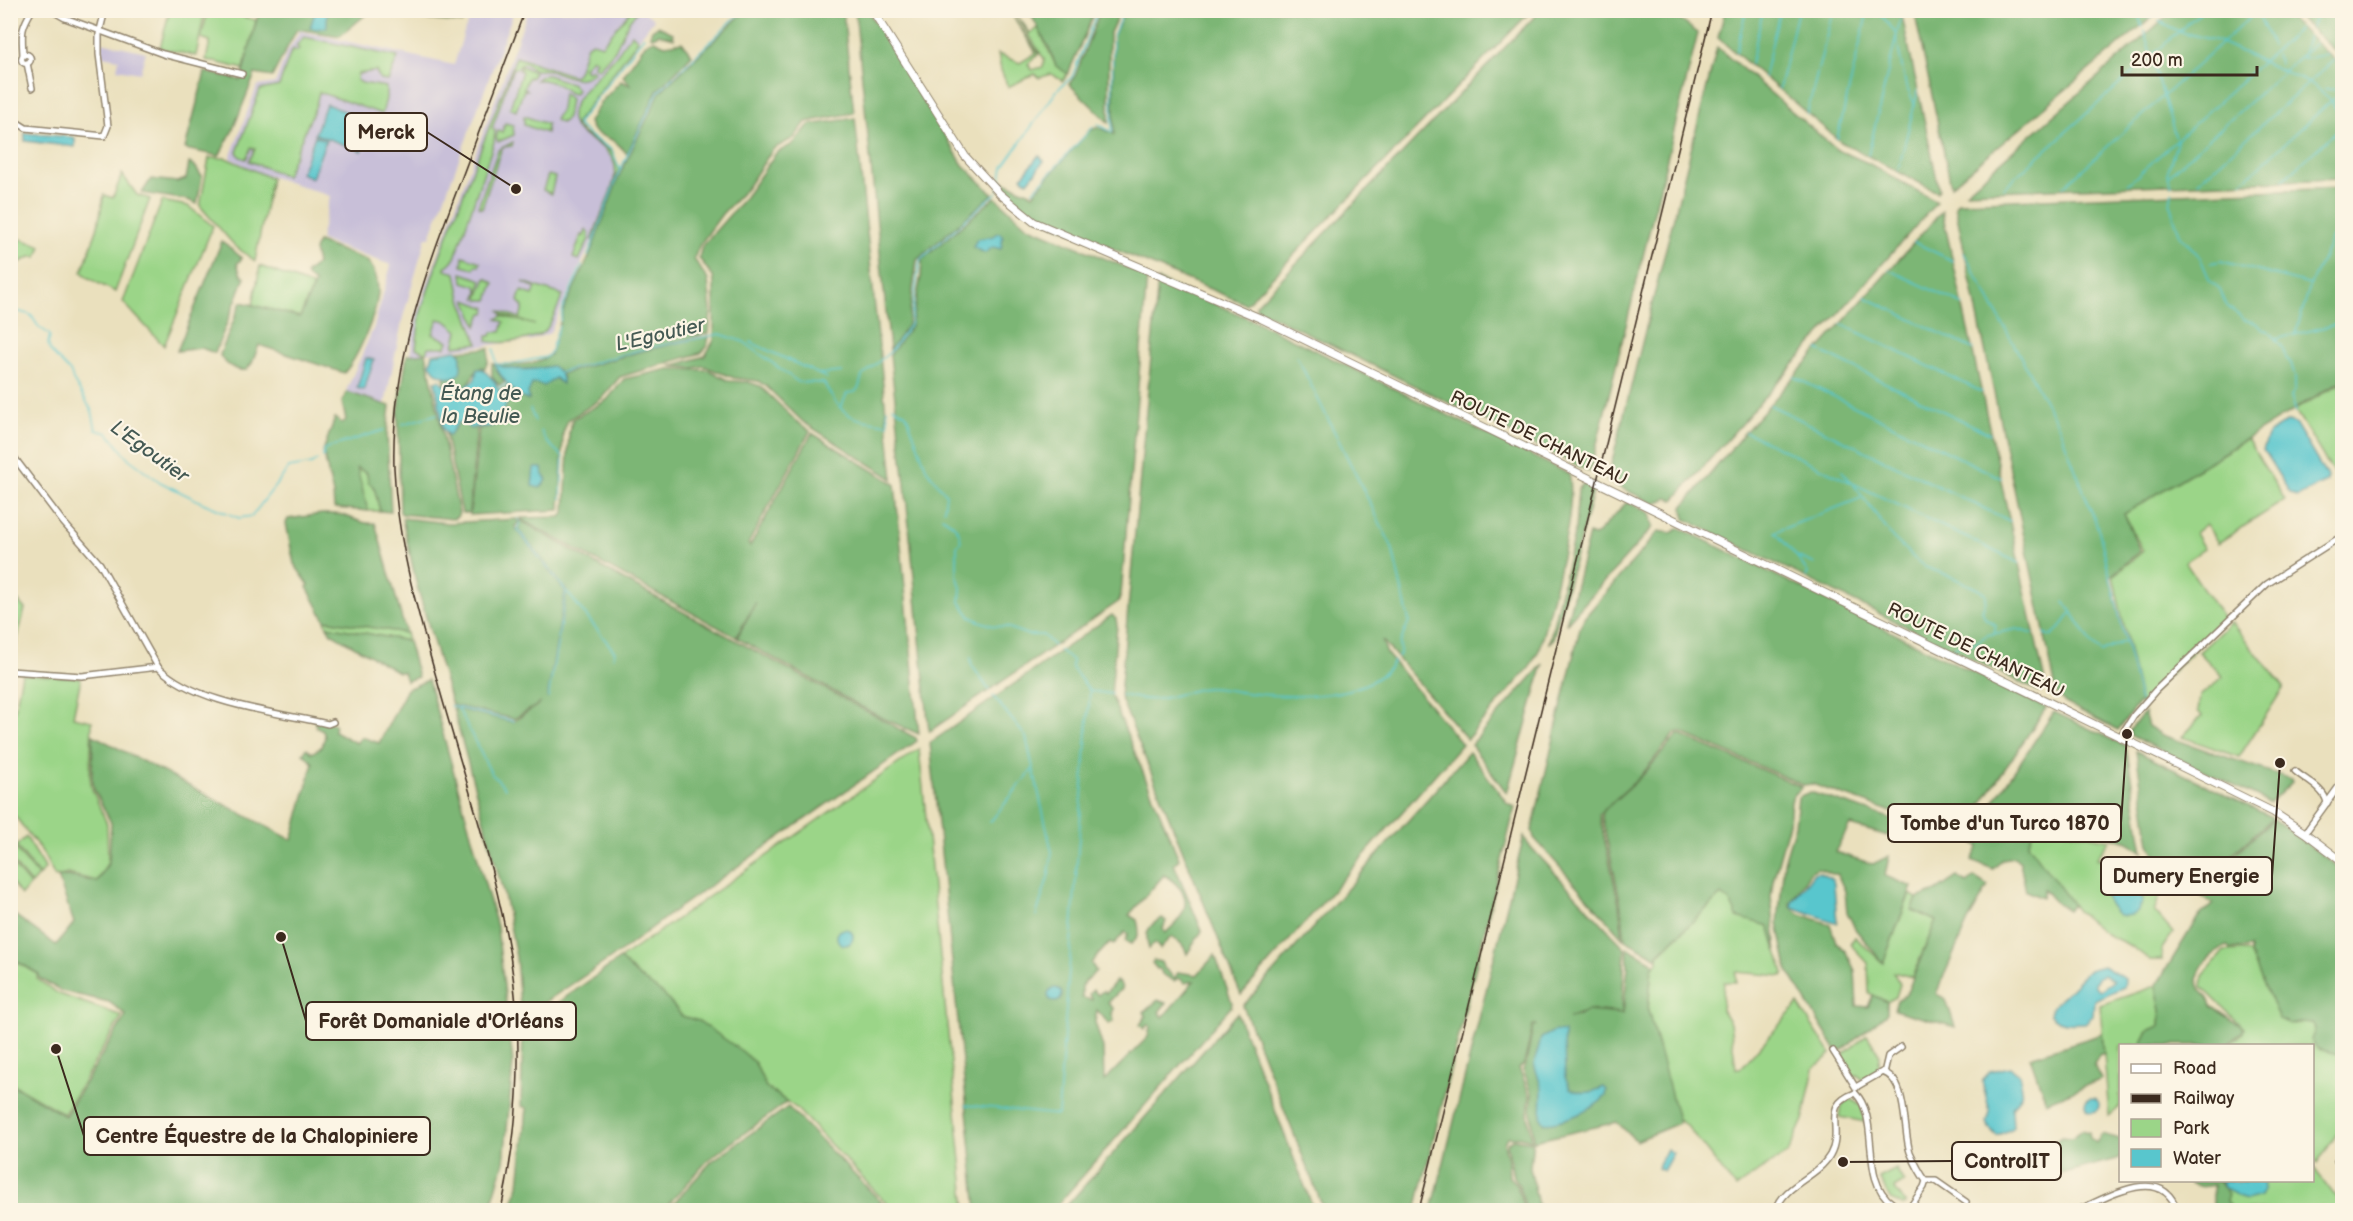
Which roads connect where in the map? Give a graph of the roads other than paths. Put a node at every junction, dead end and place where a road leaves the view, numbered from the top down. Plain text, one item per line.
1 (32, 10) edge
2 (51, 10) edge
3 (105, 10) edge
4 (873, 10) edge
5 (100, 30) junction
6 (242, 74) dead end
7 (32, 88) dead end
8 (10, 118) edge
9 (10, 452) edge
10 (2343, 536) edge
11 (158, 667) junction
12 (10, 671) edge
13 (333, 723) dead end
14 (2120, 737) junction
15 (2295, 771) dead end
16 (2343, 782) edge
17 (2327, 803) junction
18 (2305, 833) junction
19 (2343, 861) edge
20 (1900, 1047) dead end
21 (1833, 1051) dead end
22 (1884, 1073) junction
23 (1856, 1090) junction
24 (2343, 1156) edge
25 (2343, 1168) edge
26 (1926, 1181) junction
27 (1966, 1202) dead end
28 (1776, 1210) edge
29 (1910, 1210) edge
30 (2078, 1210) edge
31 (2177, 1210) edge

1 - 7 street
2 - 5 street
3 - 5 street
4 - 14 main road, ROUTE DE CHANTEAU
5 - 6 street
5 - 8 street
9 - 11 street
10 - 14 street
11 - 12 street
11 - 13 street
14 - 18 main road, ROUTE DE CHANTEAU
15 - 17 street
16 - 17 street
17 - 18 street
18 - 19 main road, ROUTE DE CHANTEAU
20 - 22 street
21 - 23 street
22 - 23 street
22 - 26 street
23 - 28 street
23 - 29 street
24 - 25 street
26 - 27 street
26 - 29 street
30 - 31 street

